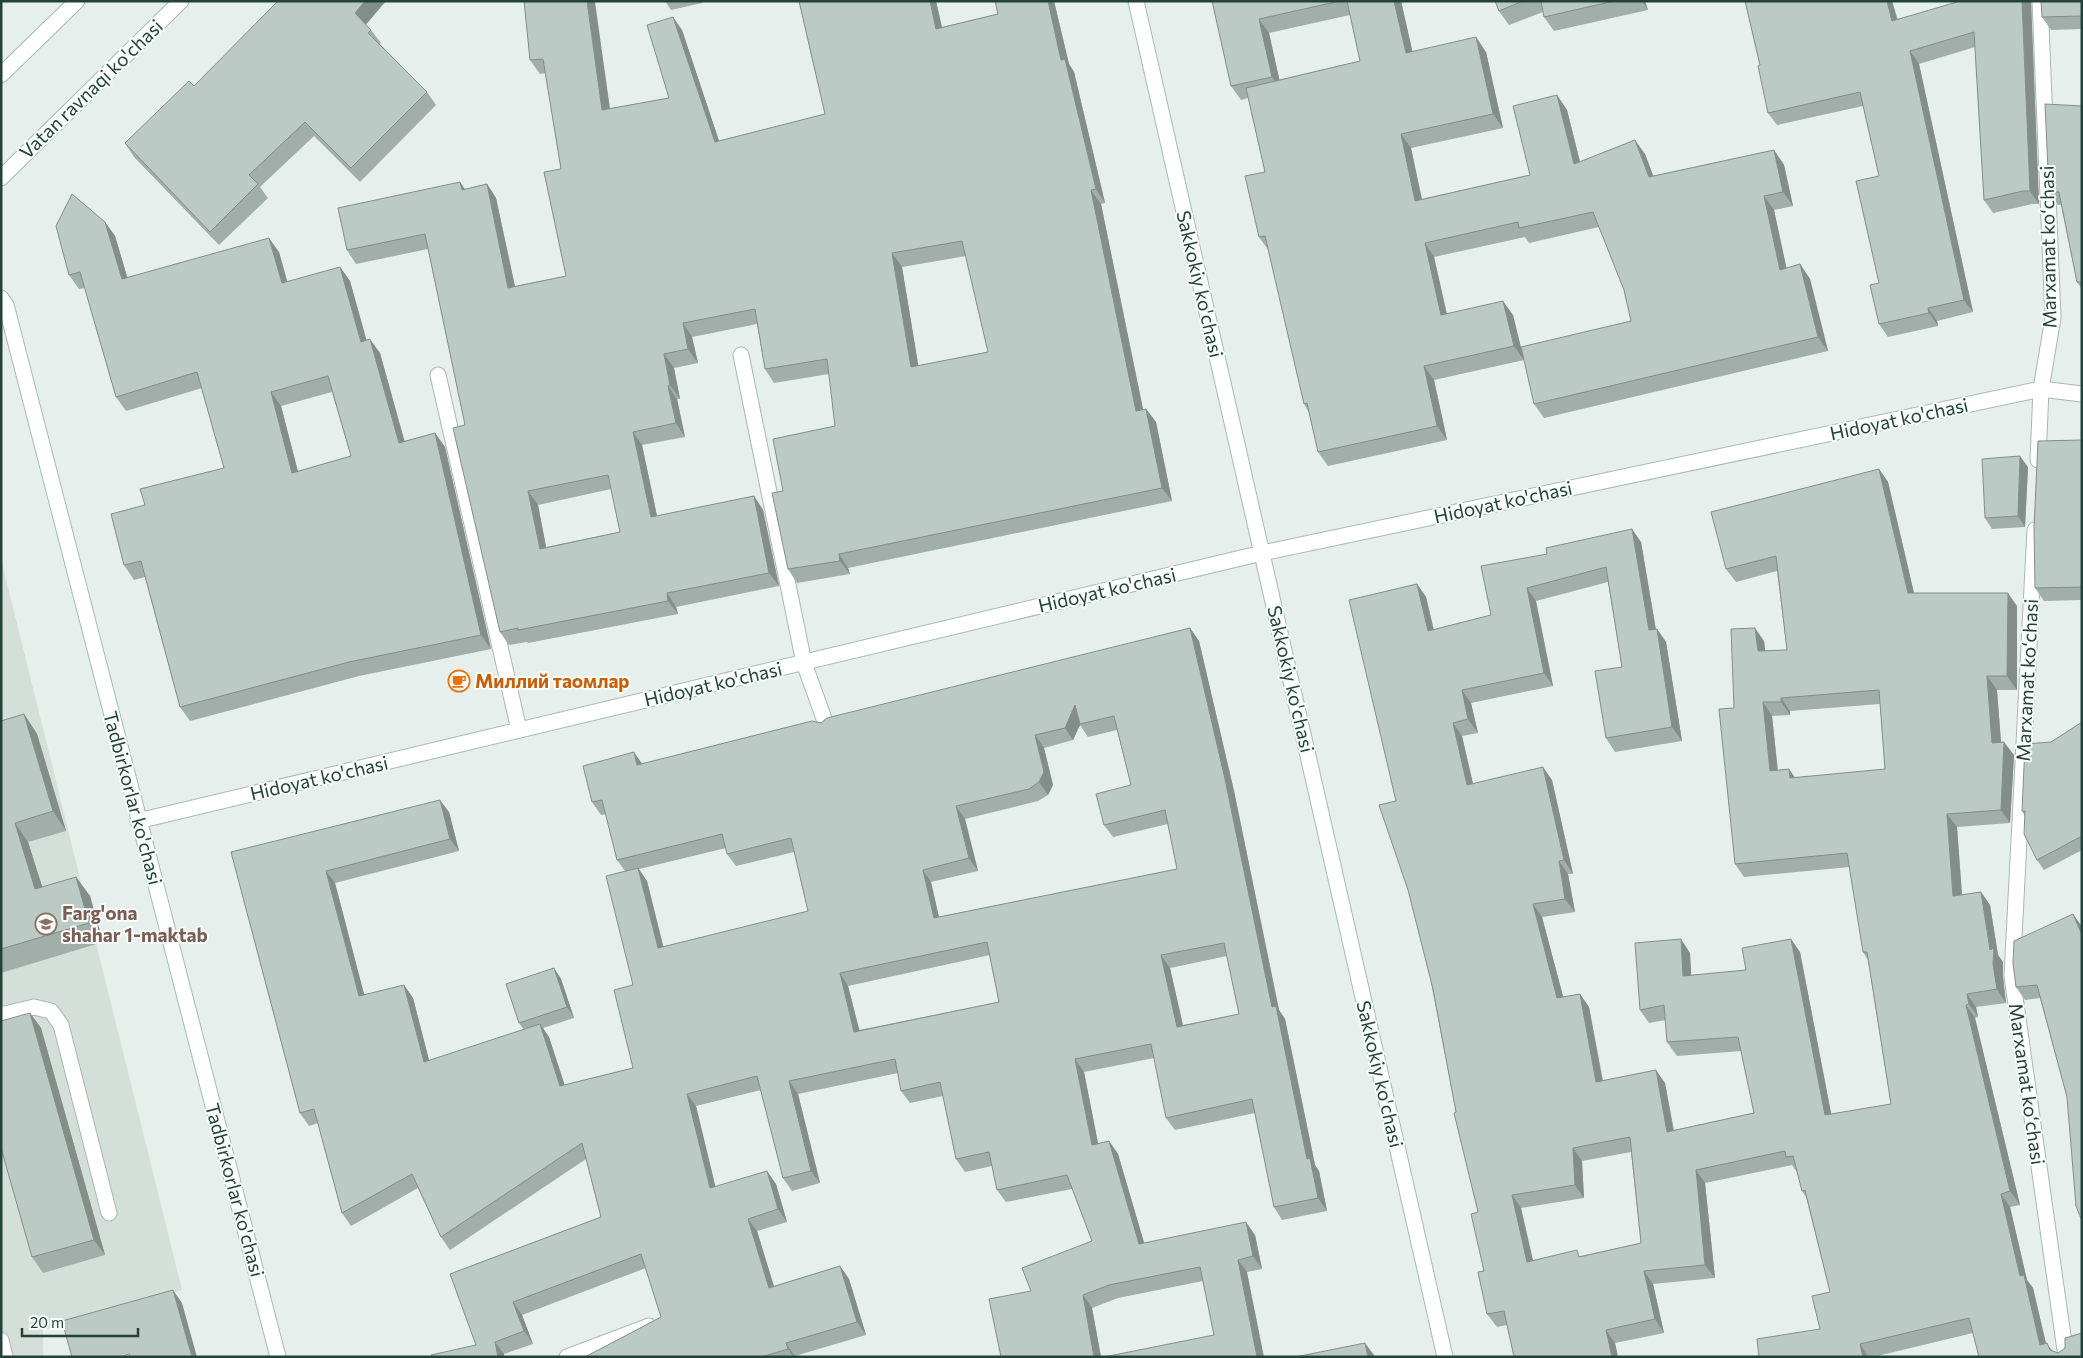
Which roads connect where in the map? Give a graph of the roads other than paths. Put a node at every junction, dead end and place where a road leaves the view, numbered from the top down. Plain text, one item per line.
1 (77, 1) edge
2 (181, 1) edge
3 (2040, 1) edge
4 (1138, 2) edge
5 (1, 75) edge
6 (1, 178) edge
7 (1, 298) edge
8 (741, 355) dead end
9 (438, 375) dead end
10 (2041, 389) junction
11 (2082, 394) edge
12 (2038, 474) edge
13 (2036, 512) edge
14 (1262, 553) junction
15 (804, 662) junction
16 (827, 727) edge
17 (519, 730) junction
18 (138, 821) junction
19 (1, 1016) edge
20 (109, 1212) dead end
21 (655, 1324) edge
22 (1, 1340) edge
23 (5, 1357) edge
24 (278, 1357) edge
25 (567, 1357) edge
26 (1445, 1357) edge
27 (2066, 1357) edge

1 - 5 street
2 - 6 street, Vatan ravnaqi ko'chasi
3 - 10 street, Marxamat koʻchasi
4 - 14 street, Sakkokiy ko'chasi
7 - 18 street, Tadbirkorlar ko'chasi
8 - 15 street
9 - 17 street
10 - 11 street, Hidoyat ko'chasi
10 - 12 street, Marxamat koʻchasi
10 - 14 street, Hidoyat ko'chasi
13 - 27 street, Marxamat koʻchasi
14 - 15 street, Hidoyat ko'chasi
14 - 26 street, Sakkokiy ko'chasi
15 - 16 street
15 - 17 street, Hidoyat ko'chasi
17 - 18 street, Hidoyat ko'chasi
18 - 24 street, Tadbirkorlar ko'chasi
19 - 20 street
21 - 25 street
22 - 23 street

